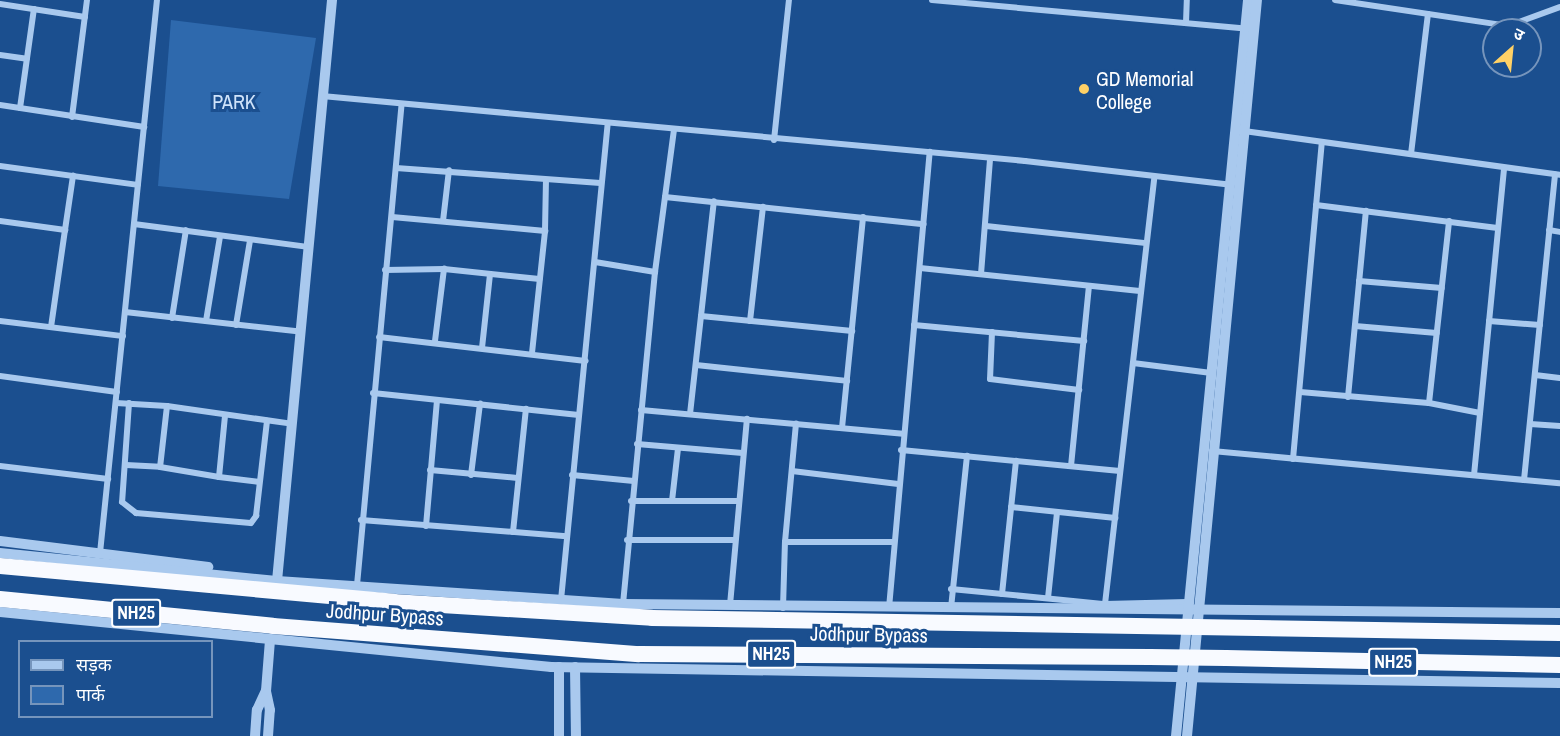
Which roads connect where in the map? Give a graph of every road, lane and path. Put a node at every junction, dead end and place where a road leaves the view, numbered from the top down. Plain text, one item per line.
1 (87, 0) edge
2 (157, 0) edge
3 (332, 0) edge
4 (789, 0) edge
5 (932, 0) edge
6 (1187, 0) edge
7 (1248, 0) edge
8 (1257, 0) edge
9 (1335, 0) edge
10 (1402, 0) edge
11 (990, 3) edge
12 (0, 4) edge
13 (1560, 7) edge
14 (34, 9) junction
15 (1400, 10) junction
16 (1428, 14) junction
17 (85, 17) junction
18 (1186, 23) junction
19 (1249, 29) junction
20 (0, 55) edge
21 (27, 59) junction
22 (321, 96) junction
23 (402, 104) junction
24 (0, 105) edge
25 (20, 108) junction
26 (72, 117) junction
27 (608, 124) junction
28 (144, 127) junction
29 (674, 130) junction
30 (1239, 130) junction
31 (774, 140) junction
32 (1322, 142) junction
33 (930, 152) junction
34 (1411, 154) junction
35 (990, 159) junction
36 (0, 166) edge
37 (396, 168) junction
38 (1504, 168) junction
39 (449, 170) junction
40 (1558, 175) edge
41 (72, 176) junction
42 (1154, 178) junction
43 (546, 180) junction
44 (600, 183) junction
45 (138, 185) junction
46 (1234, 185) junction
47 (665, 197) junction
48 (714, 201) junction
49 (1316, 205) junction
50 (764, 207) junction
51 (1366, 211) junction
52 (392, 217) junction
53 (863, 217) junction
54 (0, 221) edge
55 (443, 221) junction
56 (1449, 221) junction
57 (134, 224) junction
58 (924, 224) junction
59 (986, 226) junction
60 (1498, 228) junction
61 (65, 230) junction
62 (186, 230) junction
63 (1550, 230) junction
64 (545, 231) junction
65 (1560, 232) edge
66 (220, 236) junction
67 (250, 240) junction
68 (1146, 243) junction
69 (309, 247) junction
70 (595, 262) junction
71 (920, 268) junction
72 (444, 269) junction
73 (386, 270) junction
74 (655, 272) junction
75 (490, 274) junction
76 (981, 274) junction
77 (539, 279) junction
78 (1359, 281) junction
79 (1089, 286) junction
80 (1442, 288) junction
81 (1140, 291) junction
82 (125, 312) junction
83 (701, 316) junction
84 (172, 318) junction
85 (0, 321) edge
86 (206, 321) junction
87 (750, 321) junction
88 (1489, 321) junction
89 (236, 324) junction
90 (914, 325) junction
91 (1540, 325) junction
92 (1355, 326) junction
93 (51, 327) junction
94 (852, 331) junction
95 (302, 332) junction
96 (992, 332) junction
97 (1437, 333) junction
98 (123, 336) junction
99 (379, 337) junction
100 (435, 341) junction
101 (1084, 341) junction
102 (483, 348) junction
103 (531, 353) junction
104 (586, 361) junction
105 (1133, 363) junction
106 (696, 365) junction
107 (1210, 373) junction
108 (1535, 375) junction
109 (0, 376) edge
110 (1560, 378) edge
111 (847, 381) junction
112 (1079, 390) junction
113 (117, 392) junction
114 (373, 393) junction
115 (1300, 393) junction
116 (1348, 397) junction
117 (437, 400) junction
118 (116, 403) junction
119 (129, 403) junction
120 (1429, 403) junction
121 (480, 404) junction
122 (167, 406) junction
123 (526, 409) junction
124 (641, 410) junction
125 (1480, 413) junction
126 (690, 414) junction
127 (579, 415) junction
128 (225, 416) junction
129 (747, 419) junction
130 (267, 421) junction
131 (1530, 423) junction
132 (293, 424) junction
133 (796, 424) junction
134 (1560, 426) edge
135 (842, 428) junction
136 (903, 434) junction
137 (637, 444) junction
138 (678, 448) junction
139 (902, 450) junction
140 (1212, 451) junction
141 (743, 453) junction
142 (967, 456) junction
143 (1293, 459) junction
144 (1016, 461) junction
145 (126, 465) junction
146 (0, 466) edge
147 (1071, 466) junction
148 (160, 467) junction
149 (430, 470) junction
150 (792, 471) junction
151 (1120, 471) junction
152 (471, 474) junction
153 (1474, 475) junction
154 (573, 476) junction
155 (219, 477) junction
156 (518, 478) junction
157 (108, 479) junction
158 (1524, 480) junction
159 (633, 481) junction
160 (258, 482) junction
161 (1560, 483) edge
162 (898, 484) junction
163 (631, 501) junction
164 (672, 501) junction
165 (738, 501) junction
166 (1011, 507) junction
167 (1057, 512) junction
168 (1115, 518) junction
169 (361, 520) junction
170 (426, 526) junction
171 (513, 532) junction
172 (566, 536) junction
173 (627, 540) junction
174 (734, 540) junction
175 (0, 541) edge
176 (785, 542) junction
177 (892, 542) junction
178 (0, 553) edge
179 (100, 553) junction
180 (0, 566) edge
181 (278, 578) junction
182 (357, 585) junction
183 (951, 589) junction
184 (1002, 594) junction
185 (1048, 598) junction
186 (0, 599) edge
187 (561, 600) junction
188 (623, 604) junction
189 (1105, 604) junction
190 (730, 605) junction
191 (1187, 605) junction
192 (783, 608) junction
193 (889, 608) junction
194 (951, 608) junction
195 (1199, 609) junction
196 (0, 612) edge
197 (1560, 613) edge
198 (1560, 633) edge
199 (270, 640) junction
200 (1560, 665) edge
201 (559, 667) junction
202 (575, 668) junction
203 (1187, 677) junction
204 (1560, 683) edge
205 (266, 691) junction
206 (255, 736) edge
207 (268, 736) edge
208 (560, 736) edge
209 (576, 736) edge
210 (1176, 736) edge
211 (1187, 736) edge

1 - 17 street
2 - 28 street
3 - 22 street
4 - 31 street
5 - 11 street
6 - 18 street
7 - 19 street
8 - 19 street
9 - 15 street
10 - 15 street
11 - 18 street
12 - 14 street
13 - 16 street
14 - 17 street
14 - 21 street
15 - 16 street
16 - 34 street
17 - 26 street
18 - 19 street
19 - 30 street
20 - 21 street
21 - 25 street
22 - 23 street
22 - 69 street
23 - 27 street
23 - 37 street
24 - 25 street
25 - 26 street
26 - 28 street
27 - 29 street
27 - 44 street
28 - 45 street
29 - 31 street
29 - 47 street
30 - 32 street
30 - 46 street
31 - 33 street
32 - 34 street
32 - 49 street
33 - 35 street
33 - 58 street
34 - 38 street
35 - 42 street
35 - 59 street
36 - 41 street
37 - 39 street
37 - 52 street
38 - 40 street
38 - 60 street
39 - 43 street
39 - 55 street
40 - 63 street
41 - 45 street
41 - 61 street
42 - 46 street
42 - 68 street
43 - 44 street
43 - 64 street
44 - 70 street
45 - 57 street
46 - 107 street
46 - 140 street
47 - 48 street
47 - 74 street
48 - 50 street
48 - 83 street
49 - 51 street
49 - 115 street
50 - 53 street
50 - 87 street
51 - 56 street
51 - 78 street
52 - 55 street
52 - 73 street
53 - 58 street
53 - 94 street
54 - 61 street
55 - 64 street
56 - 60 street
56 - 80 street
57 - 62 street
57 - 82 street
58 - 71 street
59 - 68 street
59 - 76 street
60 - 88 street
61 - 93 street
62 - 66 street
62 - 84 street
63 - 65 street
63 - 91 street
64 - 77 street
66 - 67 street
66 - 86 street
67 - 69 street
67 - 89 street
68 - 81 street
69 - 95 street
70 - 74 street
70 - 104 street
71 - 76 street
71 - 90 street
72 - 73 street
72 - 75 street
72 - 100 street
73 - 99 street
74 - 124 street
75 - 77 street
75 - 102 street
76 - 79 street
77 - 103 street
78 - 80 street
78 - 92 street
79 - 81 street
79 - 101 street
80 - 97 street
81 - 105 street
82 - 84 street
82 - 98 street
83 - 87 street
83 - 106 street
84 - 86 street
85 - 93 street
86 - 89 street
87 - 94 street
88 - 91 street
88 - 125 street
89 - 95 street
90 - 96 street
90 - 136 street
91 - 108 street
92 - 97 street
92 - 116 street
93 - 98 street
94 - 111 street
95 - 132 street
96 - 101 street
96 - 112 street
97 - 120 street
98 - 113 street
99 - 100 street
99 - 114 street
100 - 102 street
101 - 112 street
102 - 103 street
103 - 104 street
104 - 127 street
105 - 107 street
105 - 151 street
106 - 111 street
106 - 126 street
107 - 191 street
108 - 110 street
108 - 131 street
109 - 113 street
111 - 135 street
112 - 147 street
113 - 118 street
114 - 117 street
114 - 169 street
115 - 116 street
115 - 143 street
116 - 120 street
117 - 121 street
117 - 149 street
118 - 119 street
118 - 157 street
119 - 122 street
119 - 145 street
120 - 125 street
121 - 123 street
121 - 152 street
122 - 128 street
122 - 148 street
123 - 127 street
123 - 156 street
124 - 126 street
124 - 137 street
125 - 153 street
126 - 129 street
127 - 154 street
128 - 130 street
128 - 155 street
129 - 133 street
129 - 141 street
130 - 132 street
130 - 160 street
131 - 134 street
131 - 158 street
132 - 181 street
133 - 135 street
133 - 150 street
135 - 136 street
136 - 139 street
137 - 138 street
137 - 159 street
138 - 141 street
138 - 164 street
139 - 142 street
139 - 162 street
140 - 143 street
140 - 195 street
141 - 165 street
142 - 144 street
142 - 183 street
143 - 153 street
144 - 147 street
144 - 166 street
145 - 148 street
145 - 160 street
146 - 157 street
147 - 151 street
148 - 155 street
149 - 152 street
149 - 170 street
150 - 162 street
150 - 176 street
151 - 168 street
152 - 156 street
153 - 158 street
154 - 159 street
154 - 172 street
155 - 160 street
156 - 171 street
157 - 179 street
158 - 161 street
159 - 163 street
162 - 177 street
163 - 164 street
163 - 173 street
164 - 165 street
165 - 174 street
166 - 167 street
166 - 184 street
167 - 168 street
167 - 185 street
168 - 189 street
169 - 170 street
169 - 182 street
170 - 171 street
171 - 172 street
172 - 187 street
173 - 174 street
173 - 188 street
174 - 190 street
175 - 179 street
176 - 177 street
176 - 192 street
177 - 193 street
178 - 181 street
179 - 181 street
180 - 198 highway, bridge
181 - 182 street
182 - 187 street
183 - 184 street
183 - 194 street
184 - 185 street
185 - 189 street
186 - 200 highway, Jodhpur Bypass / NH25, bridge
187 - 188 street
188 - 190 street
189 - 191 street
190 - 192 street
191 - 194 street
191 - 195 street
191 - 203 street
192 - 193 street
193 - 194 street
195 - 197 street
195 - 203 street
196 - 199 street
199 - 201 street
199 - 205 street
201 - 202 street
201 - 208 street
202 - 203 street
202 - 209 street
203 - 204 street
203 - 210 street
203 - 211 street
205 - 206 street
205 - 207 street

